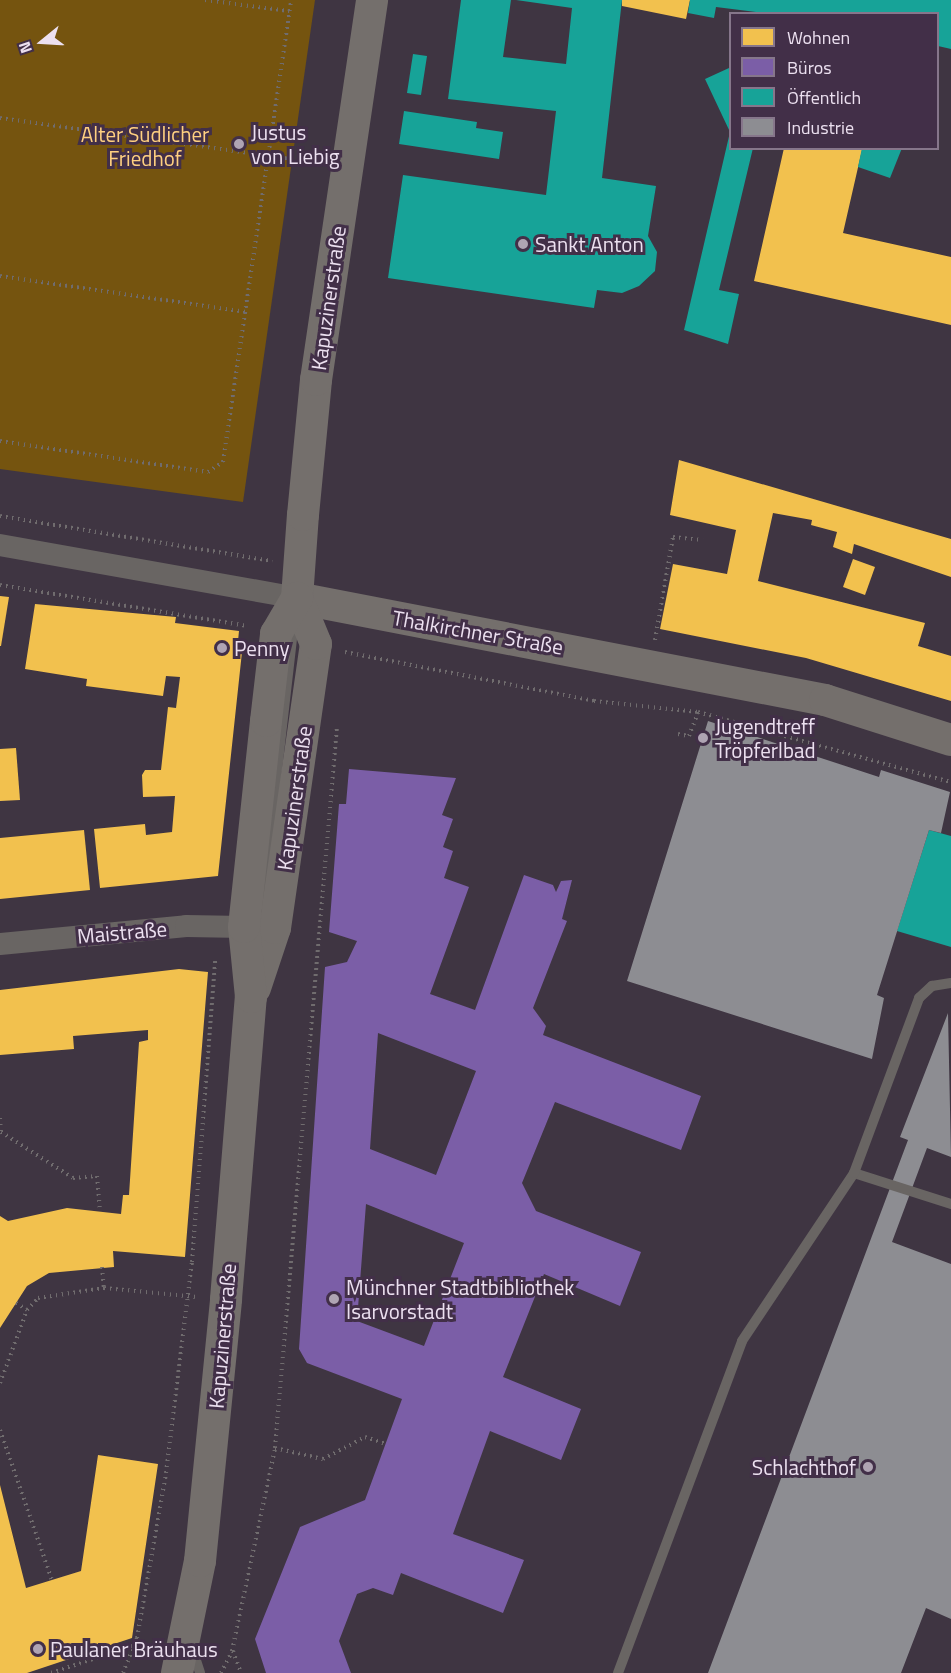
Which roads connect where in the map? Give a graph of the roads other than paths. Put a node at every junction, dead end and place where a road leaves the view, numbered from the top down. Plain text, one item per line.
1 (372, 0) edge
2 (0, 545) edge
3 (297, 598) junction
4 (951, 740) edge
5 (246, 924) junction
6 (0, 944) edge
7 (951, 983) edge
8 (251, 998) junction
9 (854, 1173) junction
10 (951, 1204) edge
11 (187, 1632) junction
12 (177, 1673) edge
13 (200, 1673) edge
14 (618, 1673) edge

1 - 3 main road, Kapuzinerstraße
2 - 3 street, Thalkirchner Straße
3 - 4 main road, Thalkirchner Straße
3 - 5 main road, Kapuzinerstraße
3 - 8 main road, Kapuzinerstraße
5 - 6 street, Maistraße
5 - 8 main road, Kapuzinerstraße
7 - 9 lane
8 - 11 main road, Kapuzinerstraße
9 - 10 lane
9 - 14 lane
11 - 12 main road, Kapuzinerstraße
11 - 13 lane

